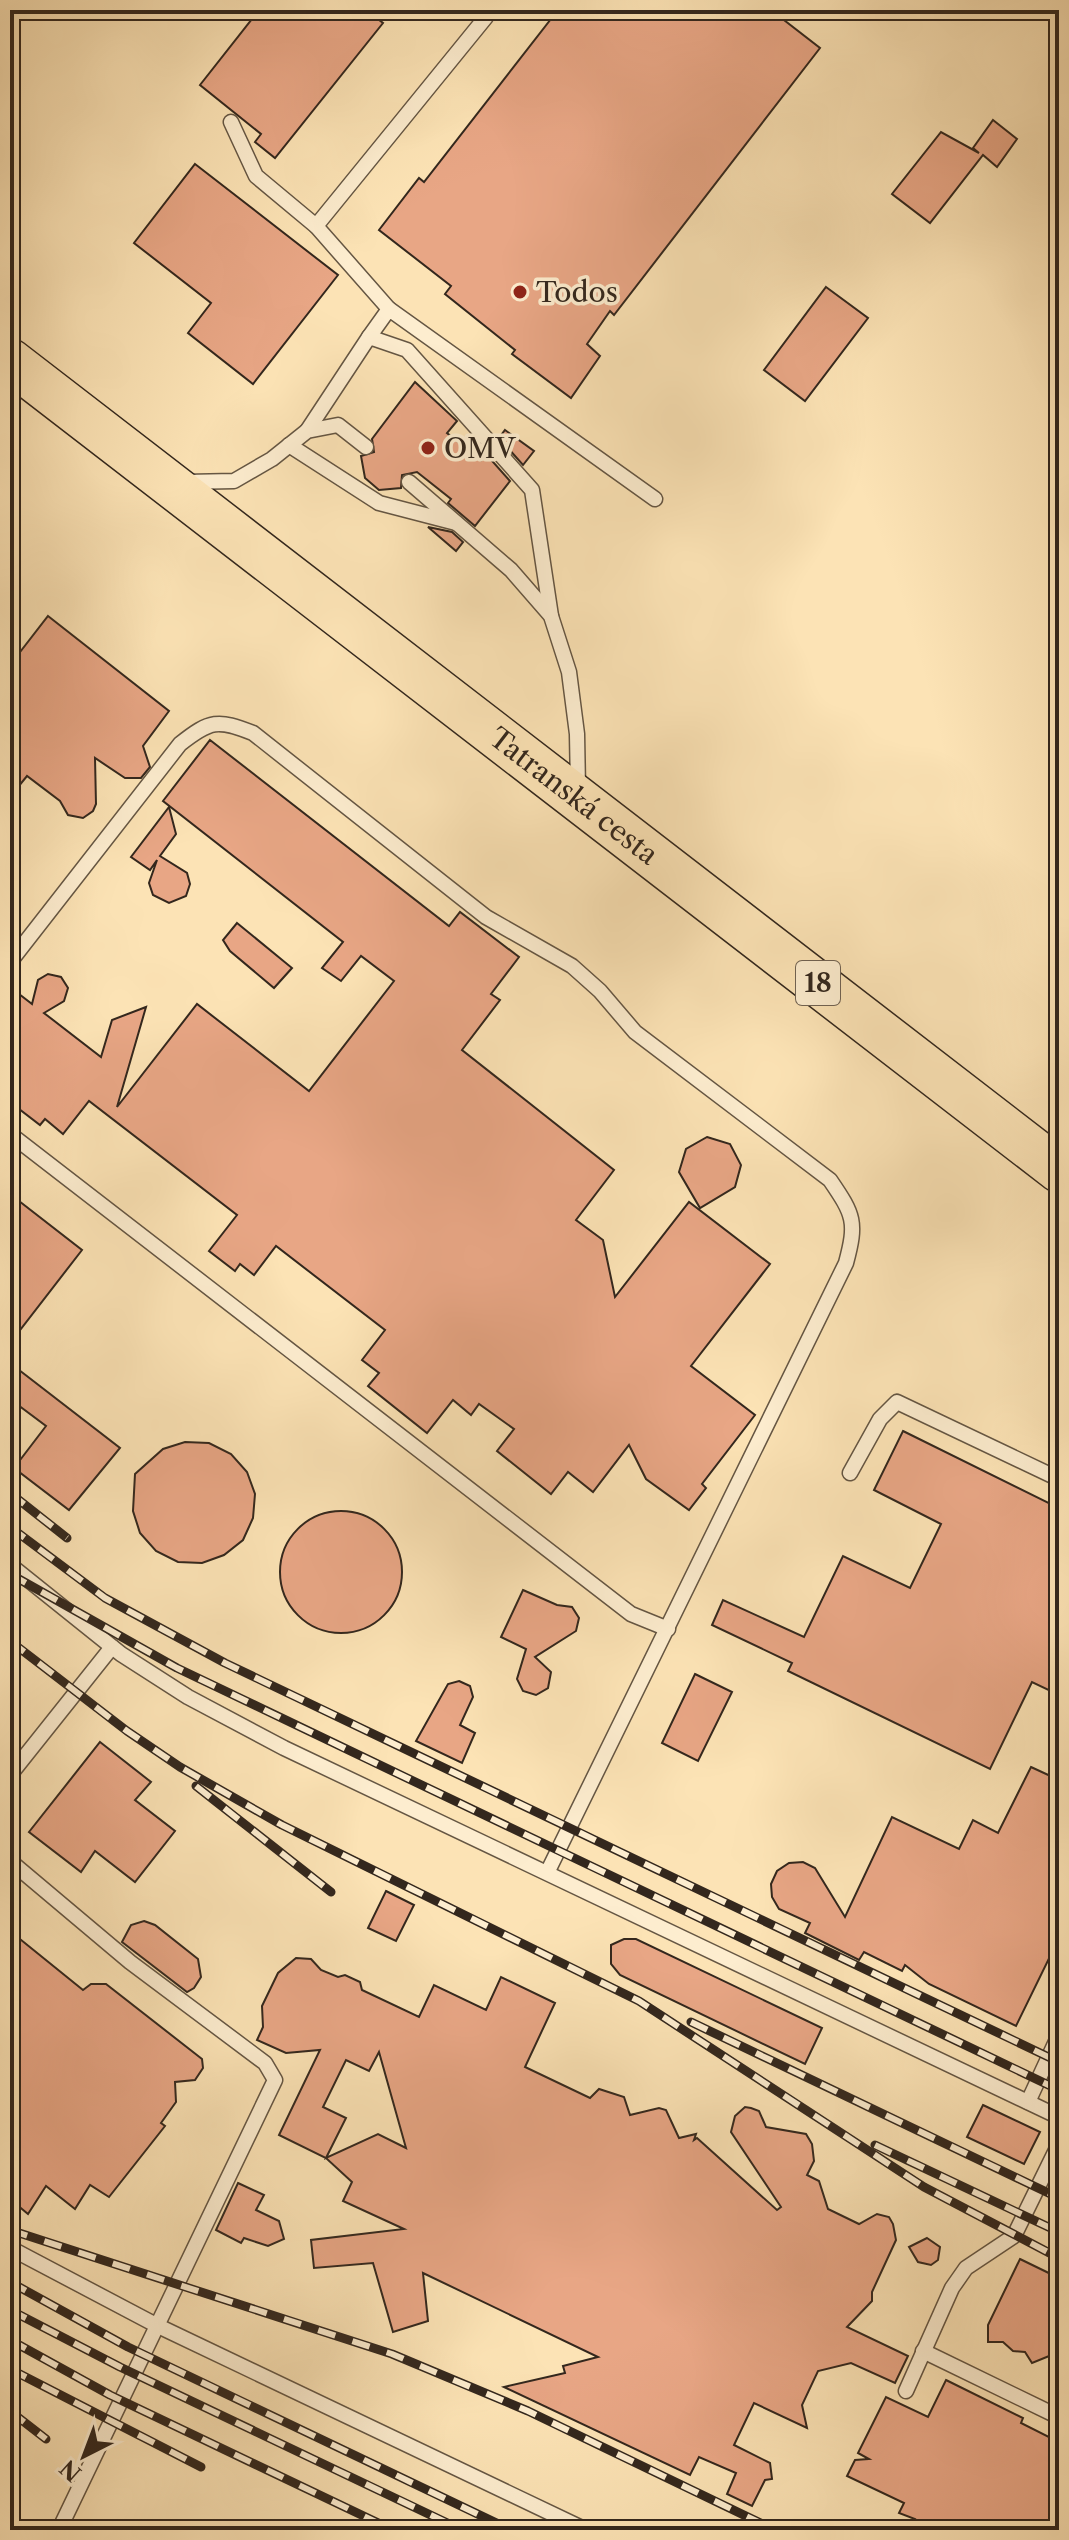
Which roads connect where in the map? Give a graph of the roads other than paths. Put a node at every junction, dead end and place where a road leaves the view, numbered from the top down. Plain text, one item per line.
1 (477, 10) edge
2 (231, 122) dead end
3 (316, 226) junction
4 (389, 309) junction
5 (369, 337) junction
6 (14, 364) edge
7 (307, 431) junction
8 (289, 445) junction
9 (366, 447) dead end
10 (409, 482) dead end
11 (167, 483) junction
12 (655, 499) dead end
13 (461, 524) junction
14 (551, 616) junction
15 (578, 796) junction
16 (10, 962) edge
17 (10, 1134) edge
18 (1059, 1170) edge
19 (850, 1473) dead end
20 (1059, 1479) edge
21 (10, 1565) edge
22 (668, 1629) junction
23 (112, 1647) junction
24 (10, 1775) edge
25 (10, 1861) edge
26 (548, 1871) junction
27 (1059, 2035) edge
28 (1028, 2102) junction
29 (1059, 2117) edge
30 (1059, 2144) edge
31 (10, 2248) edge
32 (156, 2325) junction
33 (923, 2351) junction
34 (906, 2391) dead end
35 (1059, 2417) edge
36 (59, 2530) edge
37 (586, 2530) edge

1 - 3 lane
2 - 3 lane
3 - 4 lane
4 - 5 lane
4 - 12 lane
5 - 7 lane
5 - 14 lane
6 - 11 main road, Tatranská cesta / 18
7 - 8 lane
7 - 9 lane
8 - 11 lane
8 - 13 lane
10 - 13 lane
11 - 15 main road, Tatranská cesta / 18
13 - 14 lane
14 - 15 lane
15 - 18 main road, Tatranská cesta / 18
16 - 22 lane
17 - 22 lane
19 - 20 lane
21 - 23 lane
22 - 26 lane
23 - 24 lane
23 - 26 lane
25 - 32 lane
26 - 28 lane
27 - 28 lane
28 - 29 lane
30 - 33 lane
31 - 32 lane
32 - 36 lane
32 - 37 lane
33 - 34 lane
33 - 35 lane

